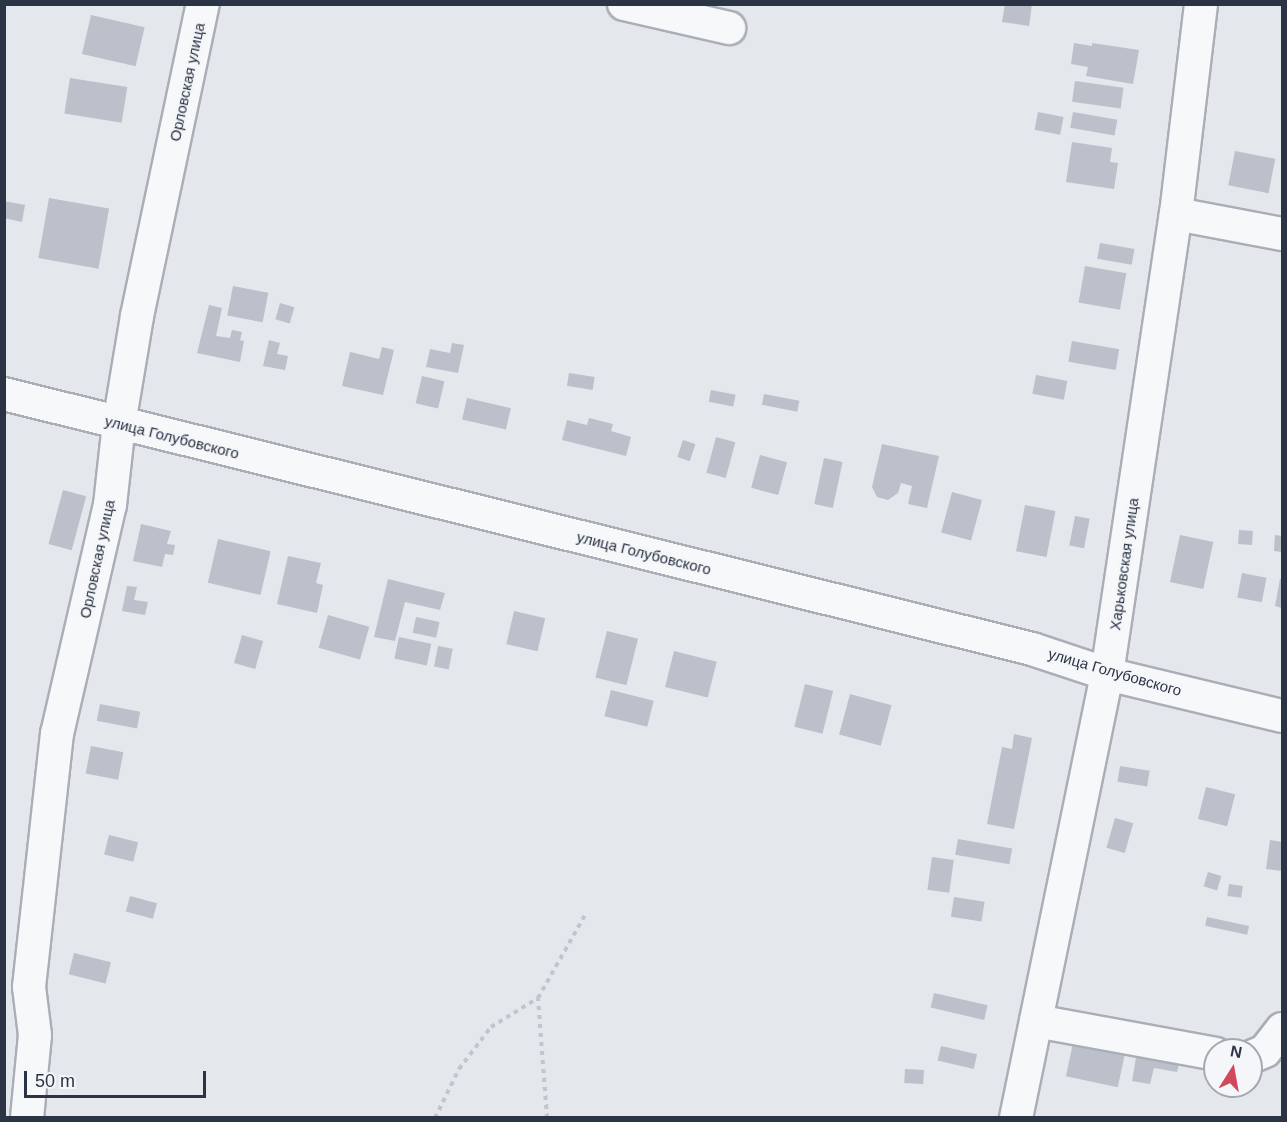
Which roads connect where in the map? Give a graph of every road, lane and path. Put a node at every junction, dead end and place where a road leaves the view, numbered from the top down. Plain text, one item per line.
1 (203, 4) edge
2 (624, 4) edge
3 (1201, 4) edge
4 (729, 28) dead end
5 (1176, 214) junction
6 (1282, 234) edge
7 (4, 394) edge
8 (119, 424) junction
9 (1107, 674) junction
10 (1282, 716) edge
11 (586, 913) dead end
12 (17, 984) edge
13 (538, 998) junction
14 (1036, 1021) junction
15 (1282, 1029) edge
16 (1203, 1052) edge
17 (1263, 1052) edge
18 (27, 1118) edge
19 (435, 1118) edge
20 (547, 1118) edge
21 (1016, 1118) edge

1 - 8 street, Орловская улица
2 - 4 street
3 - 5 street, Харьковская улица
5 - 6 street
5 - 9 street, Харьковская улица
7 - 8 street, улица Голубовского
8 - 9 street, улица Голубовского
8 - 12 street, Орловская улица
9 - 10 street, улица Голубовского
9 - 14 street, Харьковская улица
11 - 13 path
12 - 18 street, Орловская улица
13 - 19 path
13 - 20 path
14 - 16 street
14 - 21 street, Харьковская улица
15 - 17 street

